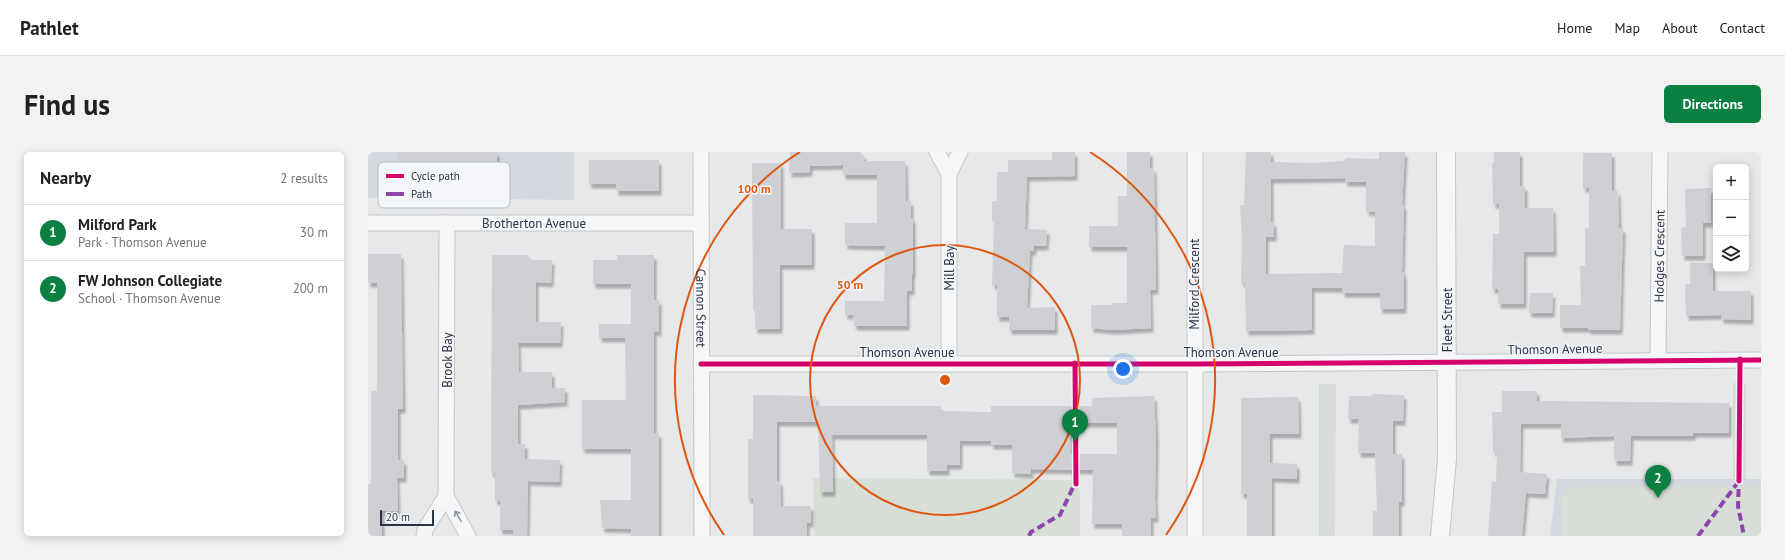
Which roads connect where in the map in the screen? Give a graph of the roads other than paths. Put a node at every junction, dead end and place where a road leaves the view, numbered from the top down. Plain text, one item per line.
1 (701, 152) edge
2 (937, 152) edge
3 (960, 152) edge
4 (1195, 152) edge
5 (1446, 152) edge
6 (1660, 152) edge
7 (949, 174) junction
8 (368, 223) edge
9 (447, 223) junction
10 (701, 223) junction
11 (1658, 359) junction
12 (1761, 360) edge
13 (1447, 361) junction
14 (949, 363) junction
15 (701, 364) junction
16 (1194, 364) junction
17 (446, 496) junction
18 (424, 536) edge
19 (468, 536) edge
20 (702, 536) edge
21 (1195, 536) edge
22 (1440, 536) edge

1 - 10 street, Cannon Street
2 - 7 street, Mill Bay
3 - 7 street, Mill Bay
4 - 16 street, Milford Crescent
5 - 13 street, Fleet Street
6 - 11 street, Hodges Crescent
7 - 14 street, Mill Bay
8 - 9 street, Brotherton Avenue
9 - 10 street, Brotherton Avenue
9 - 17 street, Brook Bay
10 - 15 street, Cannon Street
11 - 12 street, Thomson Avenue
11 - 13 street, Thomson Avenue
13 - 16 street, Thomson Avenue
13 - 22 street, Fleet Street
14 - 15 street, Thomson Avenue
14 - 16 street, Thomson Avenue
15 - 20 street, Cannon Street
16 - 21 street, Milford Crescent
17 - 18 street, Brook Bay
19 -> 17 street, Brook Bay

